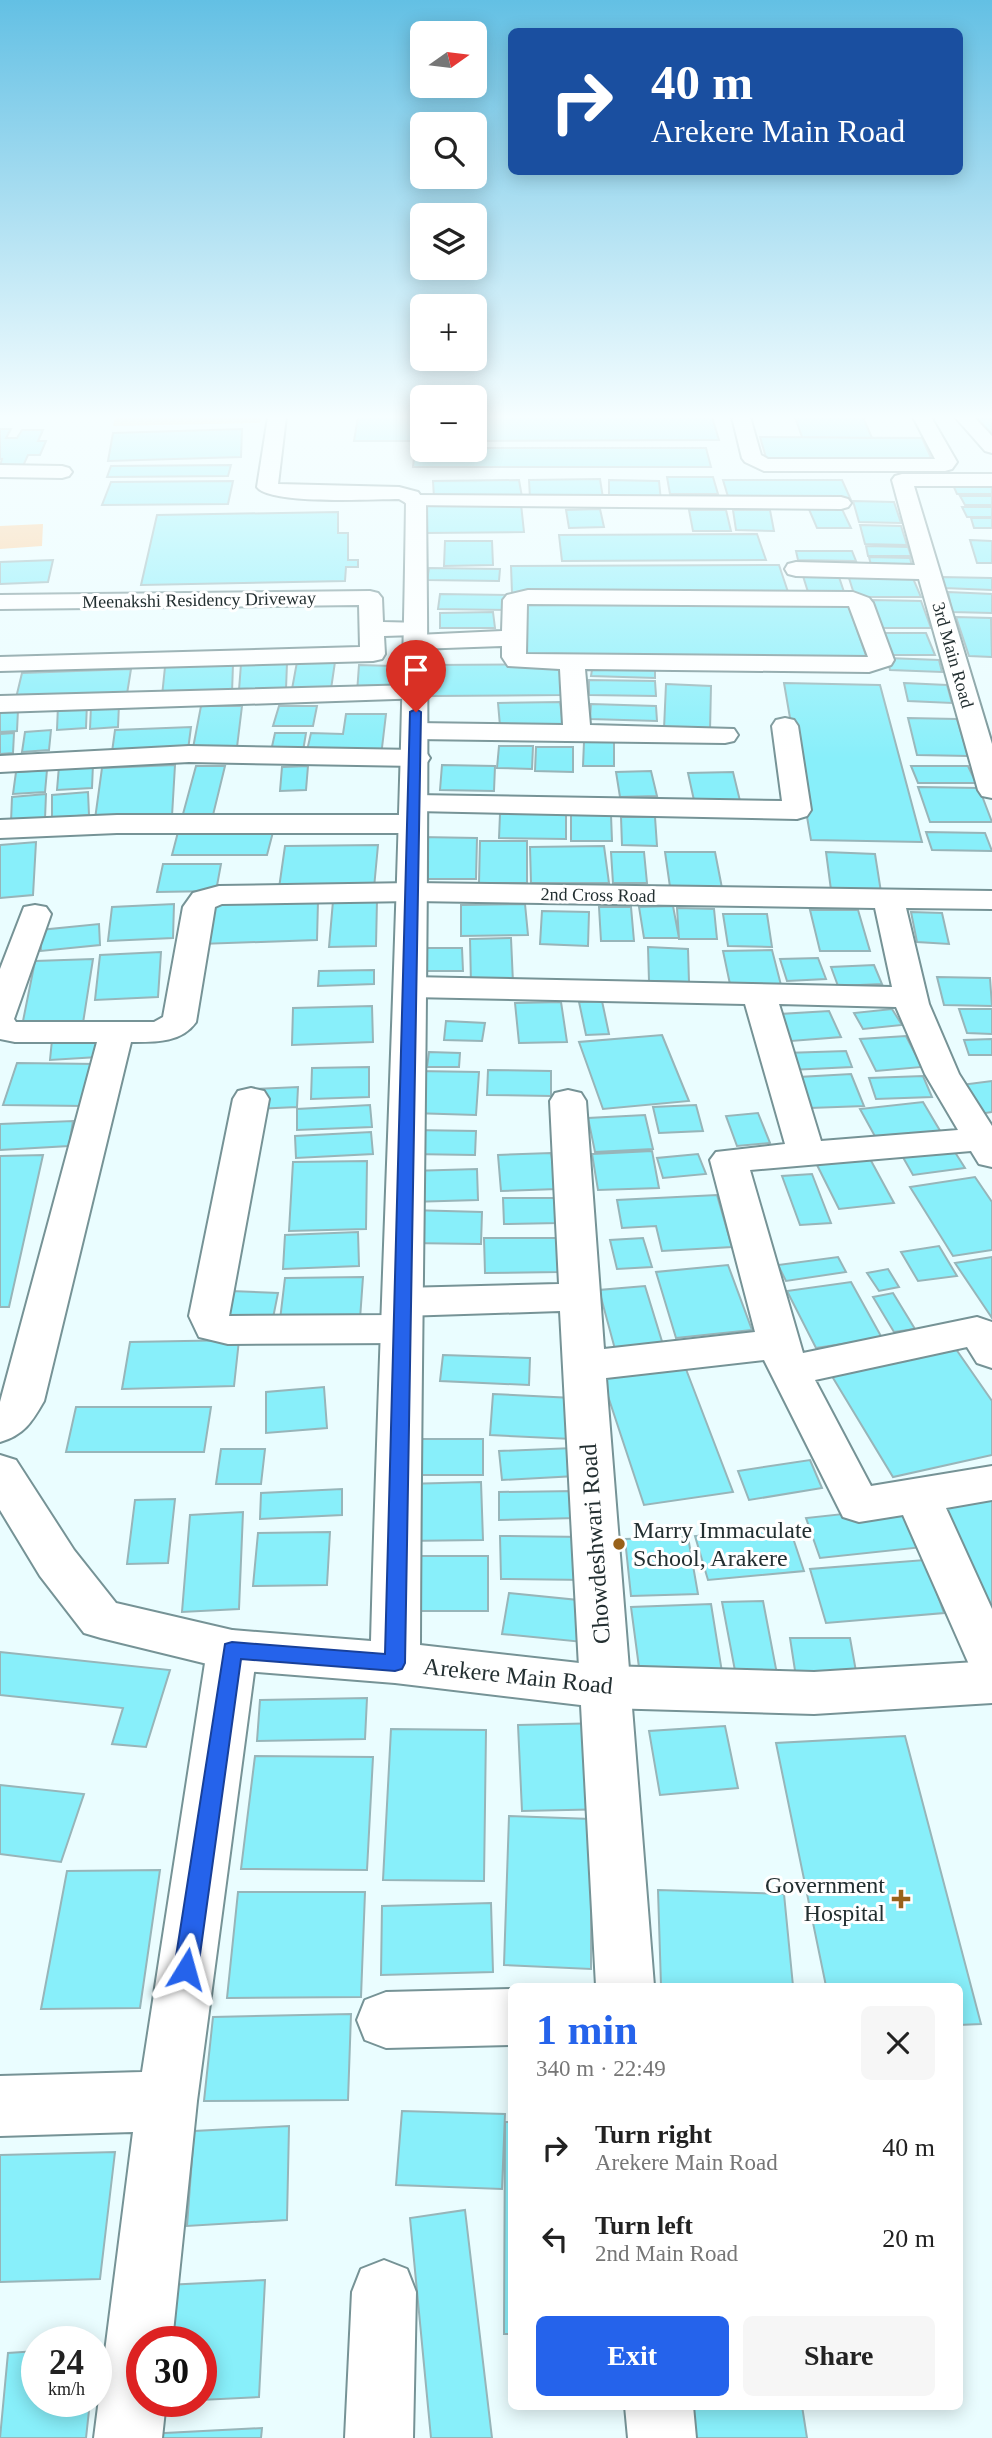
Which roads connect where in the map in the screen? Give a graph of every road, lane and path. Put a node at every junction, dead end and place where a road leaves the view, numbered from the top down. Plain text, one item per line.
1 (416, 531) edge
2 (917, 531) edge
3 (796, 569) dead end
4 (929, 572) junction
5 (0, 602) edge
6 (371, 628) junction
7 (416, 632) junction
8 (513, 638) junction
9 (0, 664) edge
10 (572, 669) dead end
11 (962, 687) junction
12 (992, 687) edge
13 (416, 693) junction
14 (0, 704) edge
15 (785, 726) dead end
16 (577, 733) junction
17 (725, 735) dead end
18 (416, 745) junction
19 (0, 764) edge
20 (992, 790) edge
21 (414, 814) junction
22 (0, 829) edge
23 (413, 892) junction
24 (888, 898) junction
25 (992, 900) edge
26 (35, 914) dead end
27 (410, 987) junction
28 (760, 994) junction
29 (912, 997) junction
30 (0, 1016) edge
31 (0, 1023) edge
32 (117, 1032) junction
33 (251, 1099) dead end
34 (568, 1101) dead end
35 (989, 1150) edge
36 (807, 1155) junction
37 (579, 1297) junction
38 (401, 1316) junction
39 (992, 1353) edge
40 (784, 1357) junction
41 (583, 1366) junction
42 (0, 1426) edge
43 (0, 1472) edge
44 (992, 1483) edge
45 (918, 1496) junction
46 (232, 1650) junction
47 (395, 1663) junction
48 (992, 1664) edge
49 (992, 1682) edge
50 (606, 1687) junction
51 (625, 1983) edge
52 (508, 2017) edge
53 (386, 2020) dead end
54 (167, 2101) junction
55 (0, 2106) edge
56 (384, 2292) dead end
57 (659, 2410) edge
58 (128, 2438) edge
59 (379, 2438) edge
60 (662, 2438) edge

1 - 7 street
2 - 4 street, 3rd Main Road
3 - 4 street
4 - 11 street, 3rd Main Road
5 - 6 street, Meenakshi Residency Driveway
6 - 7 street
6 - 9 street
7 - 8 street
7 - 13 street
8 - 8 street
10 - 16 street
11 - 12 street
11 - 20 street, 3rd Main Road
13 - 14 street
13 - 18 street
15 - 21 street
16 - 17 street
16 - 18 street
18 - 19 street
18 - 21 street
21 - 22 street
21 - 23 street
23 - 24 street, 2nd Cross Road
23 - 27 street
23 - 32 street, 2nd Cross Road
24 - 25 street, 2nd Cross Road
24 - 29 street
26 - 30 street
27 - 28 street
27 - 38 street
28 - 29 street
28 - 36 street
29 - 35 street
31 - 32 street
32 - 42 street
33 - 38 street
34 - 37 street, Chowdeshwari Road
35 - 36 street
36 - 40 street
37 - 38 street
37 - 41 street, Chowdeshwari Road
38 - 47 street
39 - 40 street
40 - 41 street
40 - 45 street
41 - 50 street, Chowdeshwari Road
43 - 46 street, Arekere Main Road
44 - 45 street
45 - 48 street
46 - 47 street, Arekere Main Road
46 - 54 street
47 - 50 street, Arekere Main Road
49 - 50 street, Arekere Main Road
50 - 51 street, Chowdeshwari Road
52 - 53 street
54 - 55 street
54 - 58 street
56 - 59 street
57 - 60 street

